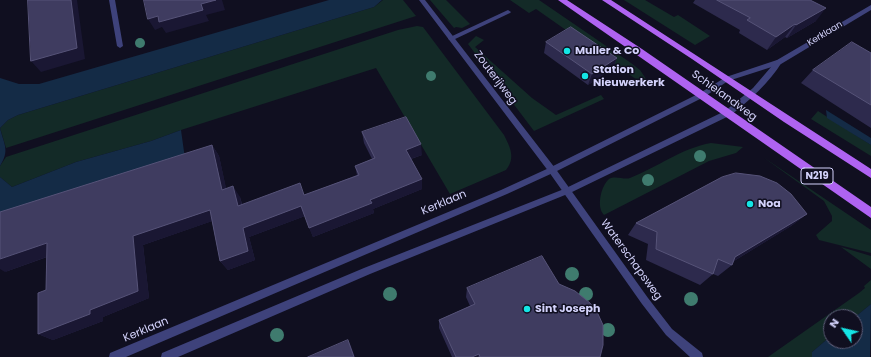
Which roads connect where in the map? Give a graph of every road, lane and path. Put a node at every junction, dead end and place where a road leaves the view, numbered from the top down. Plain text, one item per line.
1 (112, 0) edge
2 (422, 0) edge
3 (562, 0) edge
4 (606, 0) edge
5 (871, 7) edge
6 (508, 12) dead end
7 (451, 38) junction
8 (120, 46) dead end
9 (779, 62) junction
10 (728, 79) junction
11 (702, 95) junction
12 (751, 96) junction
13 (728, 113) junction
14 (552, 170) junction
15 (871, 174) edge
16 (567, 191) junction
17 (871, 214) edge
18 (114, 357) edge
19 (166, 357) edge
20 (698, 357) edge

1 - 8 street
2 - 7 street, Zouterijweg
3 - 11 main road, Schielandweg / N219
4 - 10 main road, Schielandweg / N219
5 - 9 street, Kerklaan
6 - 7 street
7 - 14 street, Zouterijweg
9 - 10 street, Kerklaan
9 - 12 street, Kerklaan
10 - 11 street, Kerklaan
10 - 12 main road, Schielandweg / N219
11 - 13 main road, Schielandweg / N219
11 - 14 street, Kerklaan
12 - 13 street, Kerklaan
12 - 15 main road, Schielandweg / N219
13 - 16 street, Kerklaan
13 - 17 main road, Schielandweg / N219
14 - 16 street, Waterschapsweg
14 - 18 street, Kerklaan
16 - 19 street, Kerklaan
16 - 20 street, Waterschapsweg

